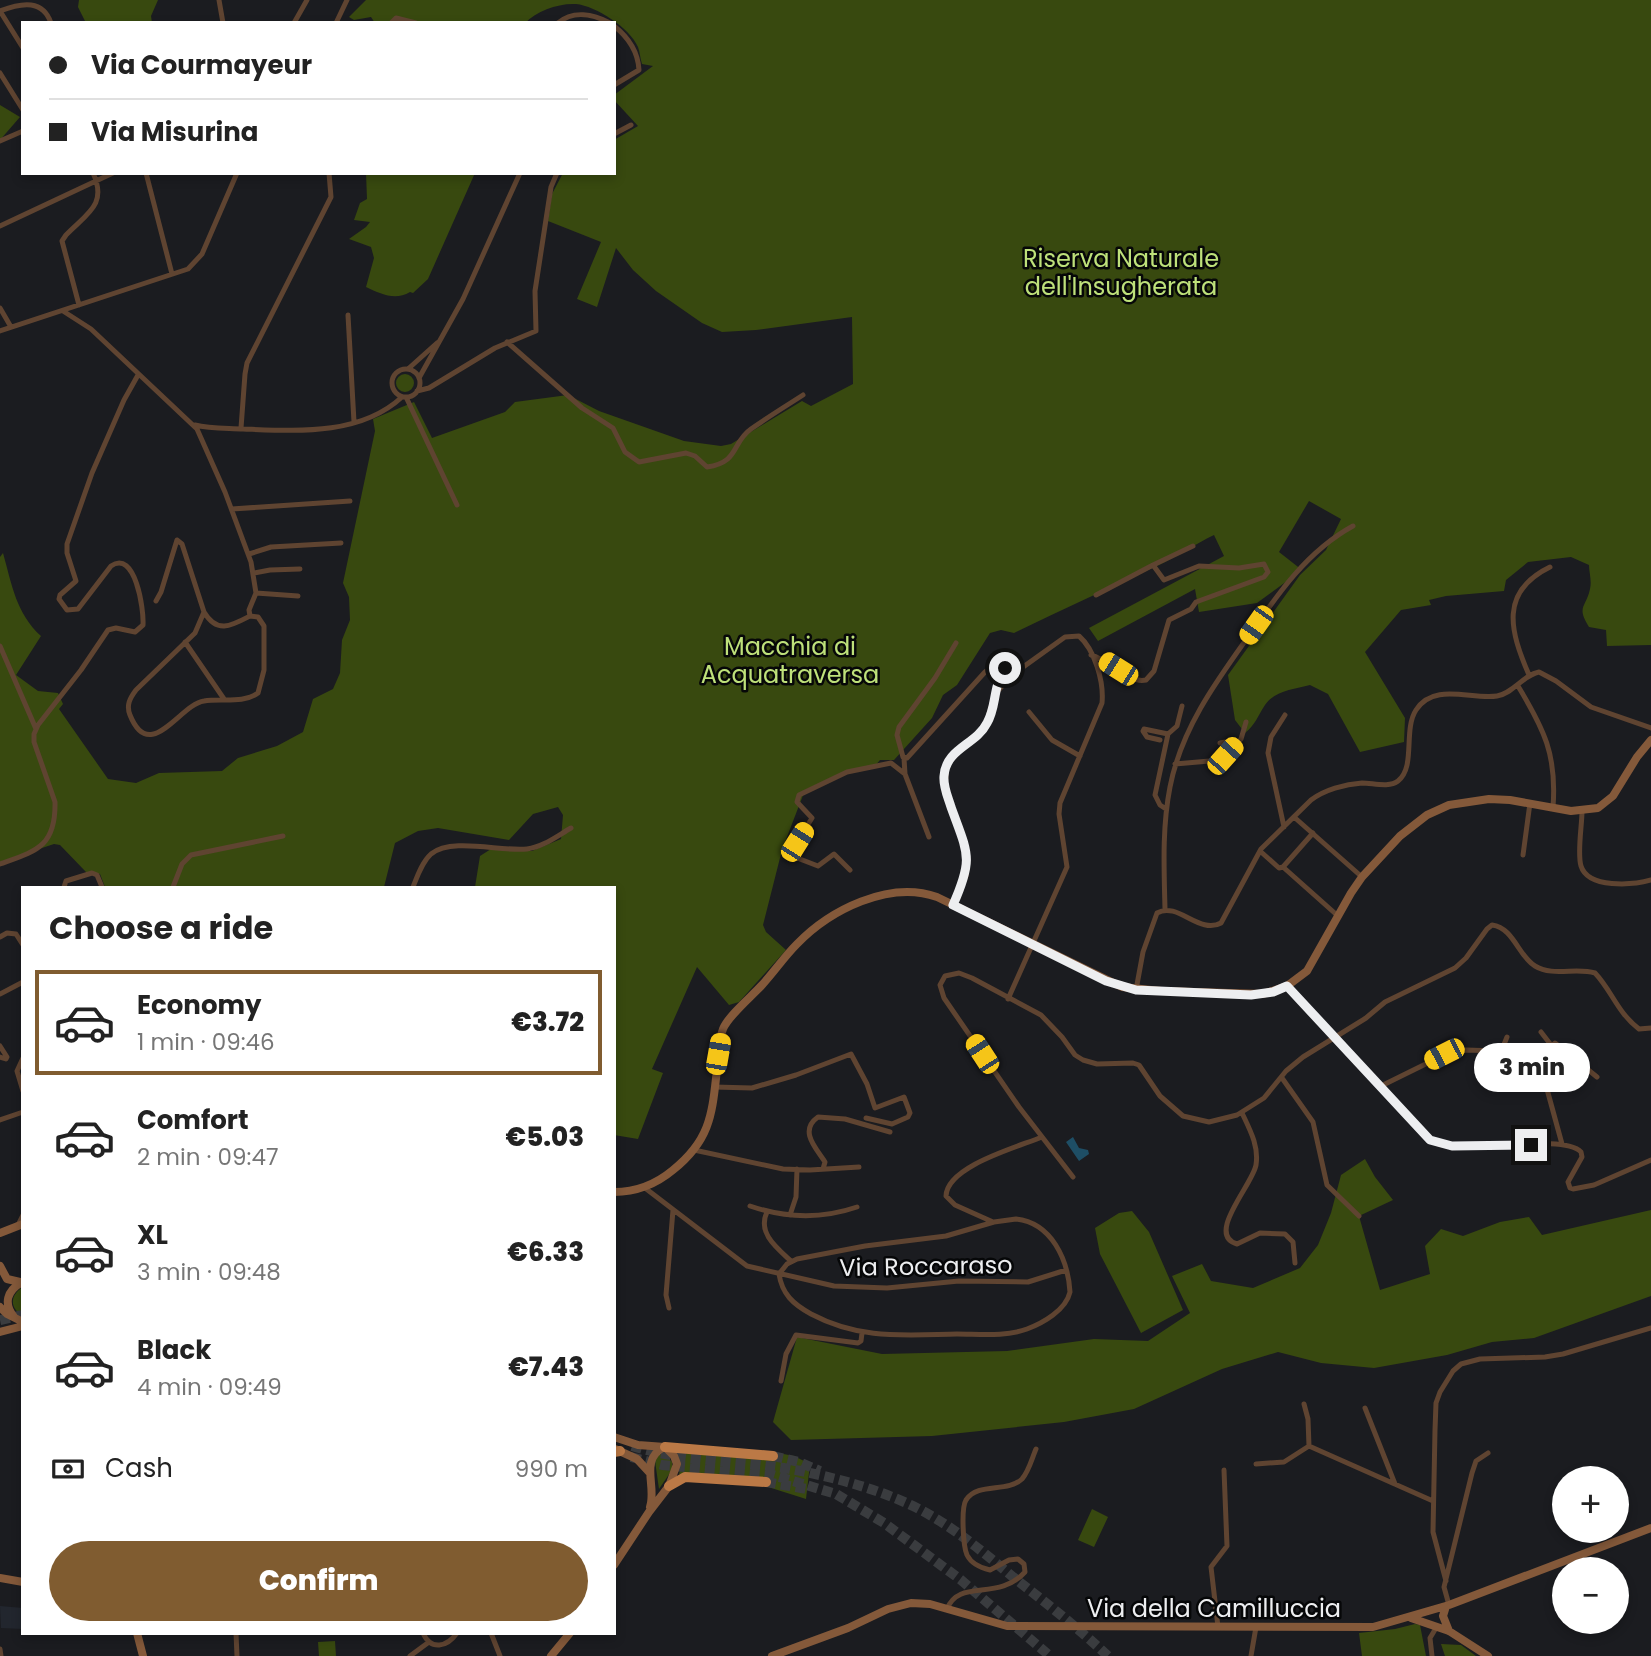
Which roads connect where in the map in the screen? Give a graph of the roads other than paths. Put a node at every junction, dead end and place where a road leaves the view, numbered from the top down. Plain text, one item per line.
1 (219, 0) edge
2 (306, 0) edge
3 (347, 0) edge
4 (0, 11) edge
5 (50, 21) edge
6 (223, 21) edge
7 (295, 21) edge
8 (337, 21) edge
9 (561, 21) edge
10 (602, 21) edge
11 (616, 28) edge
12 (21, 45) edge
13 (0, 73) edge
14 (616, 84) edge
15 (21, 107) edge
16 (631, 125) dead end
17 (21, 132) edge
18 (616, 133) edge
19 (0, 141) edge
20 (94, 175) edge
21 (109, 175) edge
22 (147, 175) edge
23 (236, 175) edge
24 (329, 175) edge
25 (519, 175) edge
26 (556, 175) edge
27 (97, 181) junction
28 (0, 226) edge
29 (172, 274) junction
30 (79, 305) junction
31 (0, 308) edge
32 (63, 311) junction
33 (348, 315) dead end
34 (11, 327) junction
35 (0, 331) edge
36 (442, 338) junction
37 (508, 342) junction
38 (408, 369) junction
39 (138, 375) junction
40 (419, 378) junction
41 (417, 391) junction
42 (803, 395) dead end
43 (404, 397) junction
44 (354, 422) junction
45 (192, 424) junction
46 (241, 428) junction
47 (350, 501) dead end
48 (457, 505) dead end
49 (232, 509) junction
50 (1353, 526) dead end
51 (341, 543) dead end
52 (1193, 546) dead end
53 (249, 554) junction
54 (1153, 565) junction
55 (1550, 568) dead end
56 (300, 569) dead end
57 (254, 573) junction
58 (256, 593) junction
59 (1096, 595) dead end
60 (298, 596) dead end
61 (156, 601) dead end
62 (204, 612) junction
63 (250, 616) junction
64 (185, 642) junction
65 (956, 643) dead end
66 (0, 646) edge
67 (1091, 655) junction
68 (1529, 675) junction
69 (1518, 686) junction
70 (995, 694) junction
71 (223, 699) junction
72 (1182, 706) dead end
73 (1029, 712) dead end
74 (1284, 715) dead end
75 (1245, 722) dead end
76 (36, 729) junction
77 (1651, 729) edge
78 (1168, 734) junction
79 (1160, 740) dead end
80 (1651, 740) edge
81 (1220, 743) dead end
82 (1236, 744) junction
83 (1080, 756) junction
84 (904, 758) junction
85 (1175, 764) junction
86 (905, 774) junction
87 (1530, 803) junction
88 (1553, 807) junction
89 (1166, 809) junction
90 (1582, 811) junction
91 (1294, 817) junction
92 (1284, 827) junction
93 (571, 828) dead end
94 (1313, 833) junction
95 (283, 836) dead end
96 (929, 836) dead end
97 (1260, 851) junction
98 (1523, 855) dead end
99 (0, 864) edge
100 (1283, 867) junction
101 (850, 870) dead end
102 (1363, 877) junction
103 (1651, 880) edge
104 (64, 886) edge
105 (102, 886) edge
106 (173, 886) edge
107 (413, 886) edge
108 (953, 905) junction
109 (1165, 909) junction
110 (1338, 916) junction
111 (0, 937) edge
112 (21, 942) edge
113 (1033, 943) junction
114 (21, 983) edge
115 (1287, 986) junction
116 (1136, 990) junction
117 (0, 994) edge
118 (1008, 999) junction
119 (1651, 1028) edge
120 (1541, 1032) dead end
121 (1507, 1037) dead end
122 (1335, 1038) junction
123 (1552, 1045) junction
124 (0, 1046) edge
125 (0, 1057) edge
126 (21, 1062) edge
127 (1282, 1077) junction
128 (1597, 1077) dead end
129 (21, 1084) edge
130 (714, 1087) junction
131 (1380, 1087) junction
132 (21, 1113) edge
133 (1242, 1113) junction
134 (866, 1118) dead end
135 (0, 1120) edge
136 (890, 1132) dead end
137 (1042, 1137) junction
138 (1562, 1144) junction
139 (694, 1150) junction
140 (1651, 1160) edge
141 (859, 1167) dead end
142 (797, 1169) junction
143 (823, 1169) junction
144 (1073, 1178) dead end
145 (645, 1188) junction
146 (616, 1192) edge
147 (750, 1206) dead end
148 (857, 1207) dead end
149 (673, 1210) junction
150 (767, 1212) junction
151 (790, 1215) junction
152 (1359, 1216) dead end
153 (994, 1222) junction
154 (20, 1224) edge
155 (0, 1233) edge
156 (791, 1261) junction
157 (1295, 1263) dead end
158 (0, 1266) edge
159 (1066, 1270) junction
160 (779, 1274) junction
161 (21, 1282) edge
162 (21, 1283) edge
163 (0, 1307) edge
164 (669, 1308) dead end
165 (14, 1317) junction
166 (21, 1322) edge
167 (21, 1325) edge
168 (1651, 1328) edge
169 (0, 1332) edge
170 (862, 1333) junction
171 (781, 1381) dead end
172 (1304, 1404) dead end
173 (1365, 1408) dead end
174 (616, 1438) edge
175 (1309, 1446) junction
176 (664, 1447) junction
177 (1036, 1449) dead end
178 (616, 1450) edge
179 (1488, 1453) dead end
180 (773, 1456) tunnel mouth
181 (1255, 1464) dead end
182 (1224, 1470) dead end
183 (649, 1472) junction
184 (766, 1482) tunnel mouth
185 (1395, 1483) junction
186 (653, 1489) junction
187 (666, 1490) junction
188 (1433, 1502) junction
189 (649, 1512) junction
190 (1651, 1528) edge
191 (616, 1562) edge
192 (0, 1578) edge
193 (1446, 1581) junction
194 (21, 1582) edge
195 (1448, 1606) junction
196 (947, 1609) junction
197 (1411, 1618) junction
198 (1256, 1626) junction
199 (1218, 1627) junction
200 (1436, 1628) junction
201 (1448, 1631) junction
202 (140, 1635) edge
203 (236, 1635) edge
204 (424, 1635) edge
205 (455, 1635) edge
206 (492, 1635) edge
207 (568, 1635) edge
208 (429, 1642) junction
209 (0, 1649) edge
210 (1, 1656) edge
211 (143, 1656) edge
212 (237, 1656) edge
213 (410, 1656) edge
214 (500, 1656) edge
215 (551, 1656) edge
216 (772, 1656) edge
217 (1251, 1656) edge
218 (1432, 1656) edge
219 (1488, 1656) edge

1 - 6 street
2 - 7 street
3 - 8 street
4 - 5 street
4 - 12 street
9 - 10 street
11 - 14 street
13 - 15 street
16 - 18 street
17 - 19 street
20 - 27 street
21 - 27 street
22 - 29 street
23 - 29 street
24 - 46 street
25 - 36 street
26 - 37 street
27 - 28 street
27 - 30 street
29 - 30 street
30 - 32 street
31 - 34 street
32 - 34 street
32 - 39 street
33 - 44 street
34 - 35 street
36 - 38 street
36 - 40 street
37 - 41 street
37 - 42 street
38 - 40 street
38 - 43 street
39 - 45 street
39 - 76 street
40 - 41 street
41 - 43 street
43 - 44 street
43 - 48 street
44 - 46 street
45 - 46 street
45 - 49 street
47 - 49 street
49 - 53 street
50 - 85 street
51 - 53 street
52 - 54 street
53 - 57 street
54 - 59 street
54 - 67 street
55 - 68 street
56 - 57 street
57 - 58 street
58 - 60 street
58 - 63 street
61 - 62 street
62 - 63 street
62 - 64 street
63 - 71 street
64 - 71 street
64 - 71 street
65 - 84 street
66 - 76 street
67 - 70 street
67 - 83 street
68 - 69 street
68 - 77 street
69 - 88 street
69 - 91 street
70 - 84 street
70 - 108 street
72 - 78 street
73 - 83 street
74 - 92 street
75 - 82 street
76 - 99 street
78 - 79 street
78 - 89 street
80 - 90 street
81 - 82 street
82 - 85 street
83 - 113 street
84 - 86 street
85 - 89 street
86 - 96 street
86 - 101 street
87 - 88 street
87 - 98 street
87 - 102 street
88 - 90 street
89 - 109 street
90 - 103 street
91 - 92 street
91 - 94 street
92 - 97 street
93 - 107 street
94 - 100 street
94 - 102 street
95 - 106 street
97 - 100 street
97 - 109 street
100 - 110 street
102 - 110 street
104 - 105 street
108 - 113 street
108 - 130 street
109 - 116 street
110 - 115 street
111 - 112 street
113 - 116 street
113 - 118 street
114 - 117 street
115 - 116 street
115 - 122 street
118 - 133 street
118 - 137 street
119 - 122 street
120 - 123 street
121 - 131 street
122 - 127 street
122 - 131 street
123 - 128 street
123 - 138 street
124 - 125 street
126 - 129 street
127 - 133 street
127 - 152 street
130 - 134 street
130 - 139 street
131 - 138 street
132 - 135 street
133 - 157 street
136 - 143 street
137 - 144 street
137 - 153 street
138 - 140 street
139 - 142 street
139 - 145 street
141 - 143 street
142 - 143 street
142 - 151 street
145 - 146 street
145 - 149 street, Via Roccaraso
147 - 150 street
148 - 151 street
149 - 160 street, Via Roccaraso
149 - 164 street
150 - 151 street
150 - 156 street
153 - 156 street
153 - 159 street
154 - 155 street
156 - 160 street
158 - 161 street
159 - 160 street, Via Roccaraso
159 - 170 street
160 - 170 street
162 - 165 street
163 - 165 street
165 - 166 street
167 - 169 street
168 - 188 street
170 - 171 street
172 - 175 street
173 - 185 street
174 - 176 street
175 - 181 street
175 - 185 street
176 - 180 highway
176 - 183 street
176 - 187 street
177 - 196 street
178 - 183 street
179 - 193 street
182 - 199 street
183 - 186 street
184 - 187 highway
185 - 188 street
186 - 187 street
186 - 189 street
187 - 189 street
188 - 193 street
189 - 191 street
190 - 195 street, Via della Camilluccia
192 - 194 street
193 - 195 street
195 - 197 street, Via della Camilluccia
195 - 201 street
196 - 199 street, Via della Camilluccia
196 - 216 street, Via della Camilluccia
197 - 198 street, Via della Camilluccia
197 - 200 street
198 - 199 street, Via della Camilluccia
198 - 217 street
200 - 201 street
200 - 218 street
201 - 219 street
202 - 211 street
203 - 212 street
204 - 208 street
205 - 208 street
206 - 214 street
207 - 215 street
208 - 213 street
209 - 210 street

